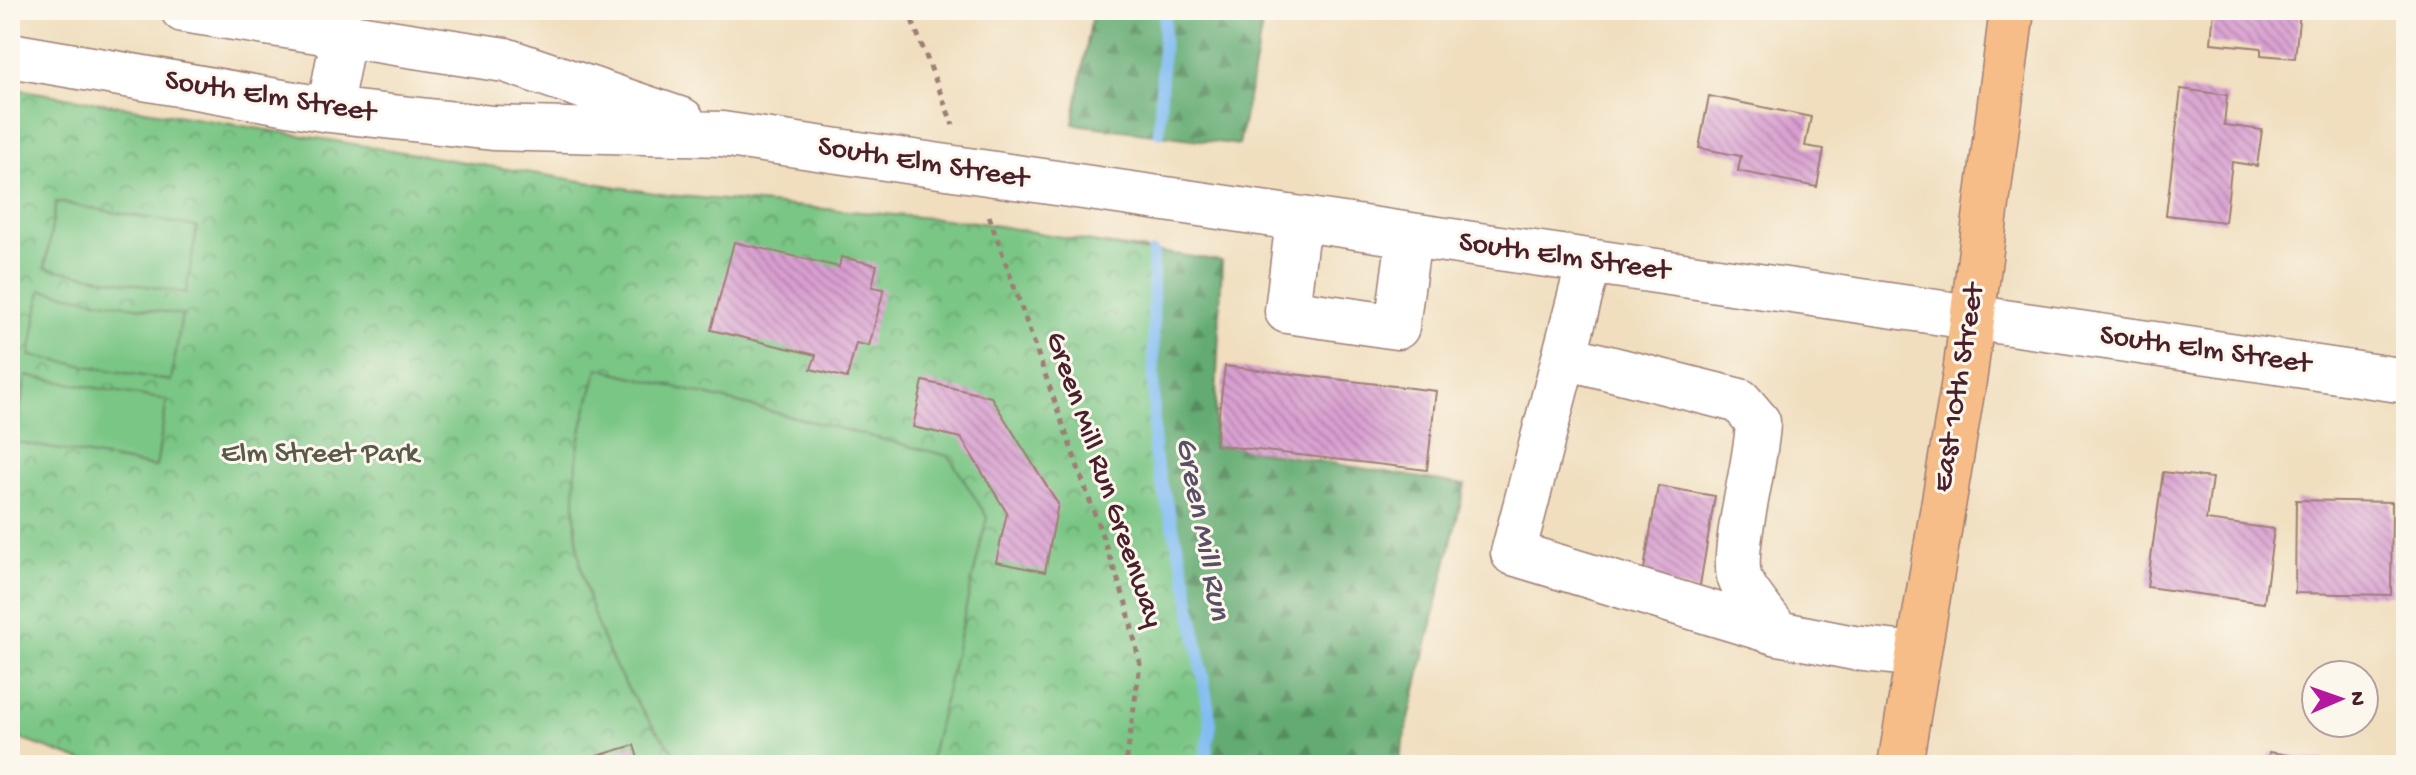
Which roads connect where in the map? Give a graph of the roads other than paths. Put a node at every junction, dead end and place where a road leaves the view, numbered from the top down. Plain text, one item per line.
1 (183, 10) edge
2 (2012, 10) edge
3 (344, 33) junction
4 (10, 55) edge
5 (505, 60) junction
6 (329, 110) junction
7 (493, 128) junction
8 (722, 134) junction
9 (1298, 220) junction
10 (1409, 236) junction
11 (1589, 262) junction
12 (1973, 317) junction
13 (1565, 357) junction
14 (2406, 381) edge
15 (1778, 633) junction
16 (1917, 655) junction
17 (1900, 765) edge

1 - 3 street, South Elm Street
2 - 12 main road, East 10th Street
3 - 5 street, South Elm Street
3 - 6 street
4 - 6 street, South Elm Street
5 - 7 street
5 - 8 street, South Elm Street
6 - 7 street, South Elm Street
7 - 8 street, South Elm Street
8 - 9 street, South Elm Street
9 - 10 street, South Elm Street
9 - 10 street
10 - 11 street, South Elm Street
11 - 12 street, South Elm Street
11 - 13 street
12 - 14 street, South Elm Street
12 - 16 main road, East 10th Street
13 - 15 street
13 - 15 street
15 - 16 street
16 - 17 main road, East 10th Street

